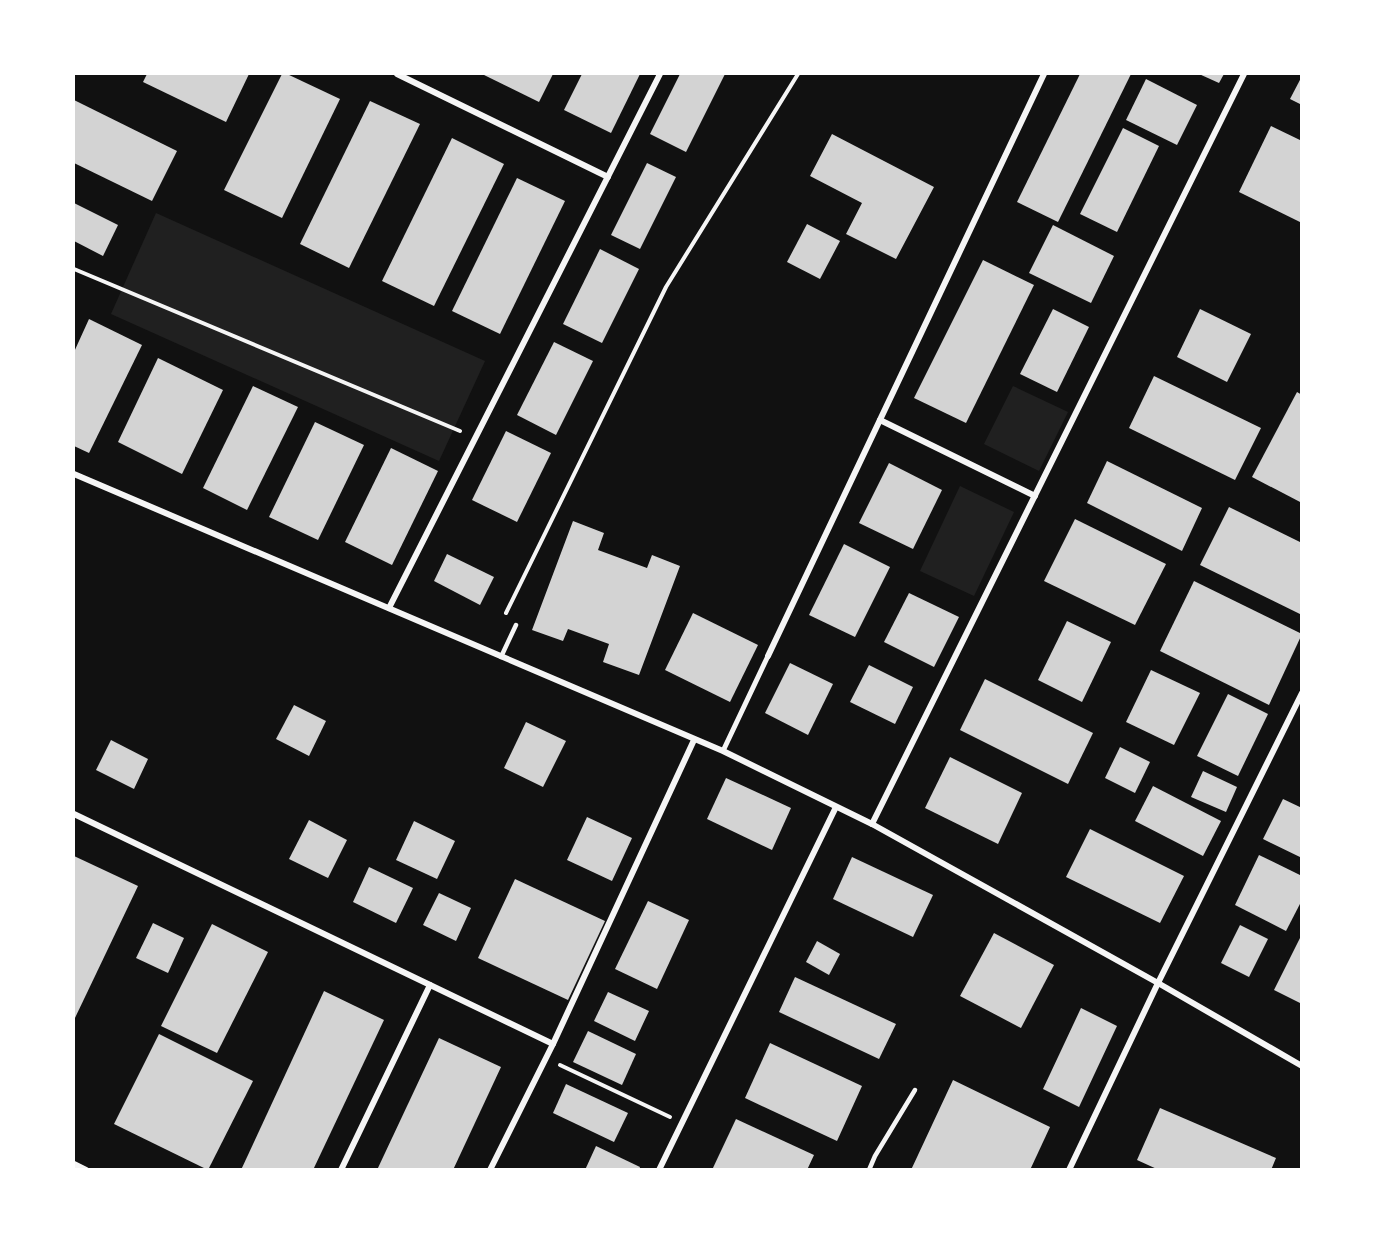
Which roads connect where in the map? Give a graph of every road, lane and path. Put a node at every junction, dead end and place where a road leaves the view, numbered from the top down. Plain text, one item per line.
1 (397, 74) edge
2 (660, 74) edge
3 (798, 74) edge
4 (1044, 74) edge
5 (1244, 74) edge
6 (608, 177) junction
7 (74, 269) edge
8 (880, 420) junction
9 (476, 437) junction
10 (74, 474) edge
11 (1035, 496) junction
12 (389, 609) junction
13 (502, 620) dead end
14 (516, 626) dead end
15 (768, 656) joint
16 (501, 657) junction
17 (1302, 693) edge
18 (694, 740) junction
19 (723, 751) junction
20 (836, 807) junction
21 (74, 814) edge
22 (872, 824) junction
23 (1158, 983) junction
24 (430, 985) junction
25 (553, 1044) junction
26 (545, 1058) junction
27 (1302, 1066) edge
28 (915, 1090) dead end
29 (682, 1122) junction
30 (74, 1164) edge
31 (86, 1170) edge
32 (341, 1170) edge
33 (490, 1170) edge
34 (659, 1170) edge
35 (869, 1170) edge
36 (1069, 1170) edge

1 - 6 street
2 - 6 street
3 - 13 path
4 - 8 street
5 - 11 street
6 - 9 street
7 - 9 path
8 - 11 street
8 - 15 street
9 - 12 street
10 - 12 street
11 - 22 street
12 - 16 street
14 - 16 lane
15 - 19 street
16 - 18 street
17 - 23 street
18 - 19 street
18 - 25 street
19 - 20 street
20 - 22 street
20 - 29 street
21 - 24 street
22 - 23 street
23 - 27 street
23 - 36 street
24 - 25 street
24 - 32 street
25 - 26 street
26 - 29 path
26 - 33 street
28 - 35 lane
29 - 34 street
30 - 31 street

